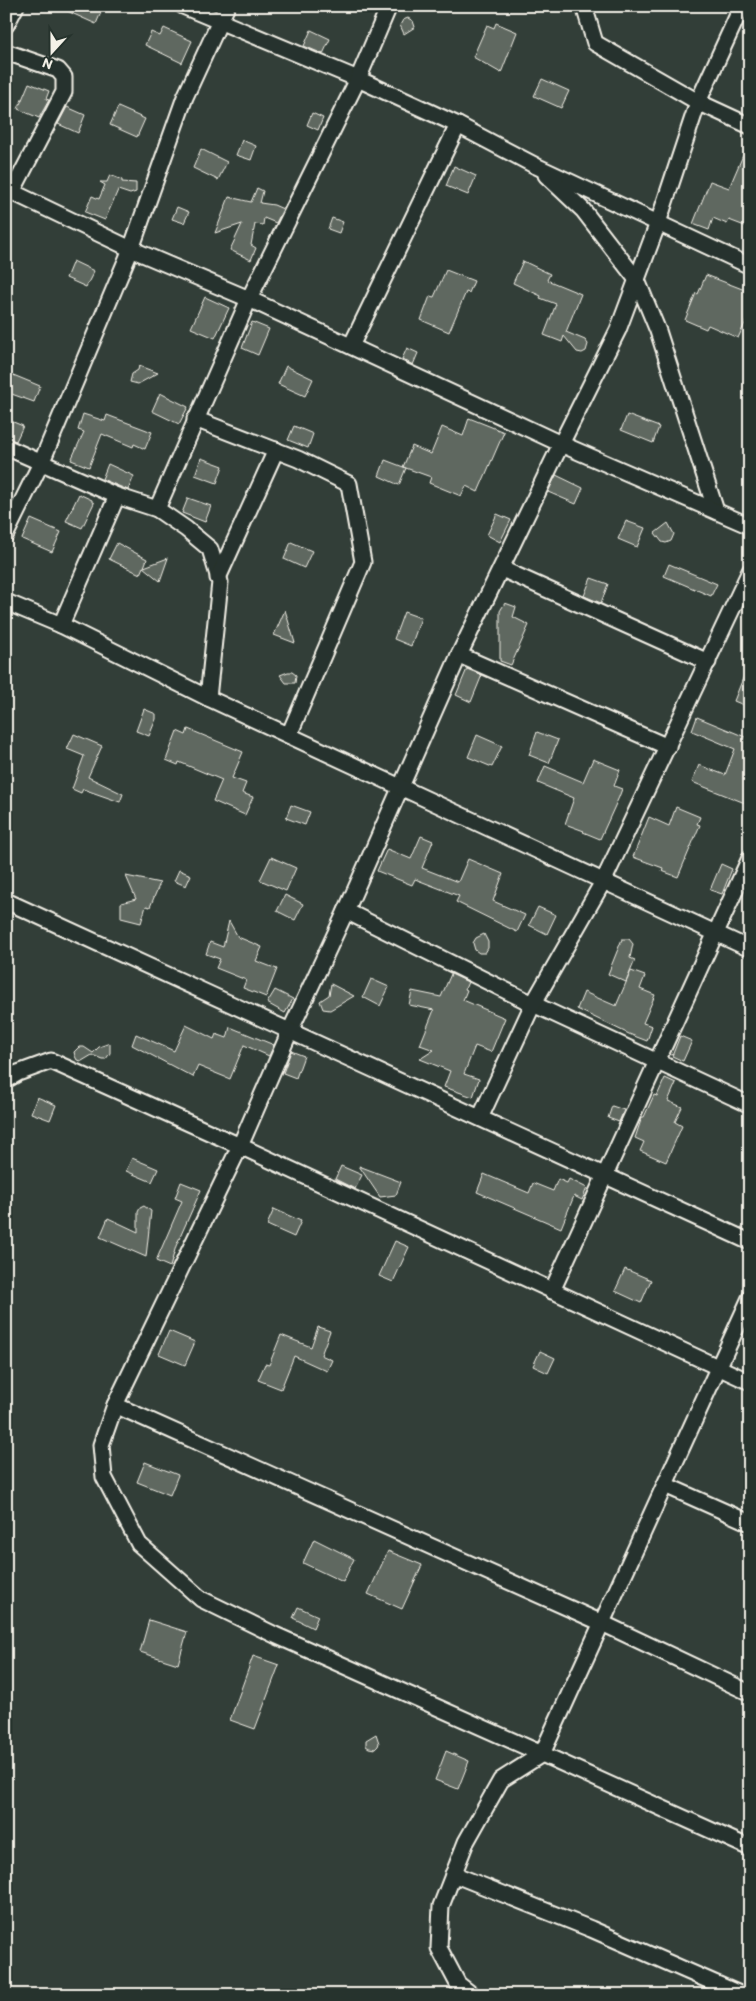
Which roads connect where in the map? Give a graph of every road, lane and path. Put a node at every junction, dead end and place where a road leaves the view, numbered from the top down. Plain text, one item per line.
1 (16, 6) edge
2 (182, 6) edge
3 (228, 6) edge
4 (388, 6) edge
5 (584, 6) edge
6 (742, 6) edge
7 (220, 23) junction
8 (6, 25) edge
9 (6, 52) edge
10 (358, 79) junction
11 (698, 102) junction
12 (458, 125) junction
13 (750, 126) edge
14 (536, 166) junction
15 (9, 190) edge
16 (658, 223) junction
17 (131, 249) junction
18 (750, 266) edge
19 (637, 280) junction
20 (249, 299) junction
21 (351, 346) junction
22 (195, 419) junction
23 (561, 444) junction
24 (6, 447) edge
25 (276, 450) junction
26 (42, 461) junction
27 (117, 496) junction
28 (157, 508) junction
29 (716, 511) junction
30 (750, 526) edge
31 (6, 534) edge
32 (502, 569) junction
33 (750, 571) edge
34 (218, 578) junction
35 (746, 591) edge
36 (6, 602) edge
37 (61, 625) junction
38 (459, 655) junction
39 (708, 662) junction
40 (208, 698) junction
41 (289, 735) junction
42 (668, 747) junction
43 (400, 787) junction
44 (750, 858) edge
45 (604, 880) junction
46 (6, 901) edge
47 (346, 911) junction
48 (714, 932) junction
49 (750, 949) edge
50 (533, 1004) junction
51 (290, 1031) junction
52 (655, 1062) junction
53 (6, 1080) edge
54 (750, 1105) edge
55 (480, 1118) junction
56 (240, 1146) junction
57 (606, 1176) junction
58 (750, 1242) edge
59 (552, 1292) junction
60 (750, 1298) edge
61 (718, 1368) junction
62 (750, 1382) edge
63 (115, 1405) junction
64 (665, 1485) junction
65 (750, 1523) edge
66 (602, 1623) junction
67 (750, 1693) edge
68 (542, 1754) junction
69 (750, 1848) edge
70 (453, 1874) junction
71 (472, 1995) edge
72 (742, 1995) edge

1 - 8 street
2 - 7 street
3 - 7 street
4 - 10 street
5 - 11 street
6 - 11 street
7 - 10 street
7 - 17 street
9 - 15 street
10 - 12 street
10 - 20 street
11 - 13 street
11 - 16 street
12 - 14 street
12 - 21 street
14 - 16 street
14 - 19 street
15 - 17 street
16 - 18 street
16 - 19 street
17 - 20 street
17 - 26 street
19 - 23 street
19 - 29 street
20 - 21 street
20 - 22 street
21 - 23 street
22 - 25 street
22 - 28 street
23 - 29 street
23 - 32 street
24 - 26 street
25 - 34 street
25 - 41 street
26 - 27 street
26 - 31 street
27 - 28 street
27 - 37 street
28 - 34 street
29 - 30 street
32 - 38 street
32 - 39 street
33 - 35 street
34 - 40 street
35 - 39 street
36 - 37 street
37 - 40 street
38 - 42 street
38 - 43 street
39 - 42 street
40 - 41 street
41 - 43 street
42 - 45 street
43 - 45 street
43 - 47 street
44 - 48 street
45 - 48 street
45 - 50 street
46 - 51 street
47 - 50 street
47 - 51 street
48 - 49 street
48 - 52 street
50 - 52 street
50 - 55 street
51 - 55 street
51 - 56 street
52 - 54 street
52 - 57 street
53 - 56 street
55 - 57 street
56 - 59 street
56 - 63 street
57 - 58 street
57 - 59 street
59 - 61 street
60 - 61 street
61 - 62 street
61 - 64 street
63 - 66 street
63 - 68 street
64 - 65 street
64 - 66 street
66 - 67 street
66 - 68 street
68 - 69 street
68 - 70 street
70 - 71 street
70 - 72 street

